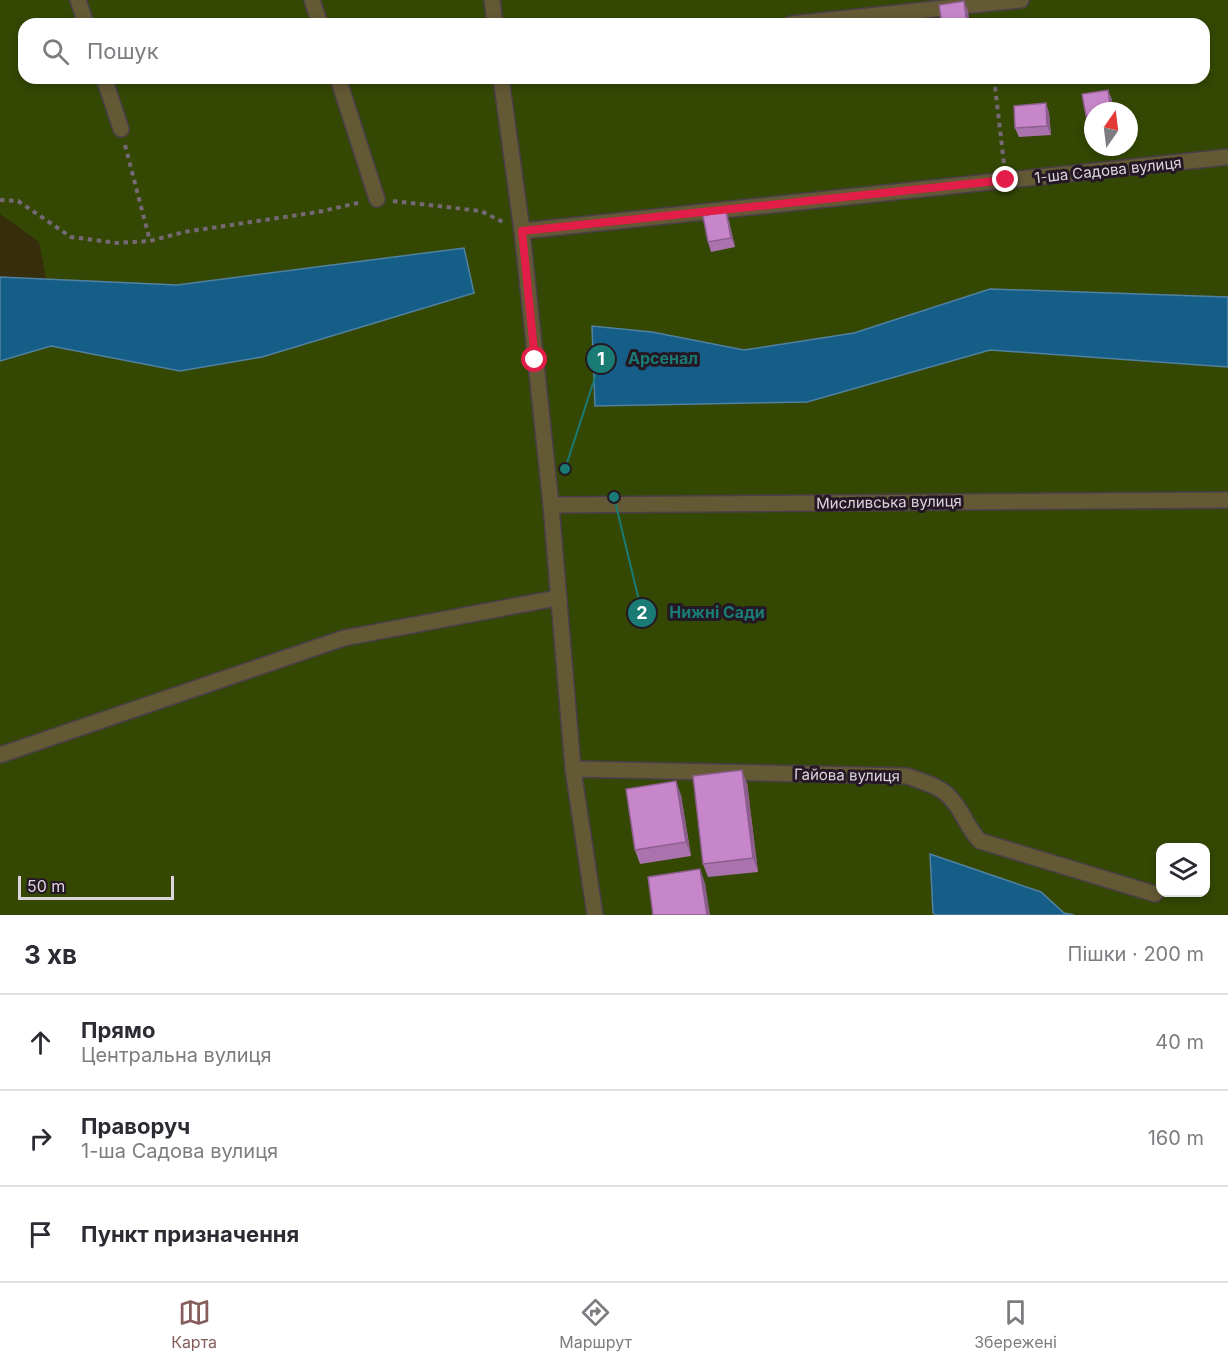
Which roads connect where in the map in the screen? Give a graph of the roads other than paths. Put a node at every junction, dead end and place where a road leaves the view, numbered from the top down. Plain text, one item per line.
1 (78, 0) edge
2 (312, 0) edge
3 (492, 0) edge
4 (1021, 0) edge
5 (84, 18) edge
6 (318, 18) edge
7 (494, 18) edge
8 (848, 18) edge
9 (106, 84) edge
10 (340, 84) edge
11 (502, 84) edge
12 (121, 129) road end
13 (1228, 157) edge
14 (377, 199) road end
15 (522, 231) junction
16 (1228, 500) edge
17 (551, 505) junction
18 (557, 598) junction
19 (0, 755) edge
20 (573, 769) junction
21 (1155, 894) dead end
22 (595, 915) edge

1 - 5 street
2 - 6 street
3 - 7 street
4 - 8 street
9 - 12 street
10 - 14 street
11 - 15 street
13 - 15 street, 1-ша Садова вулиця
15 - 17 street
16 - 17 street, Мисливська вулиця
17 - 18 street
18 - 19 street
18 - 20 street
20 - 21 street, Гайова вулиця
20 - 22 street

